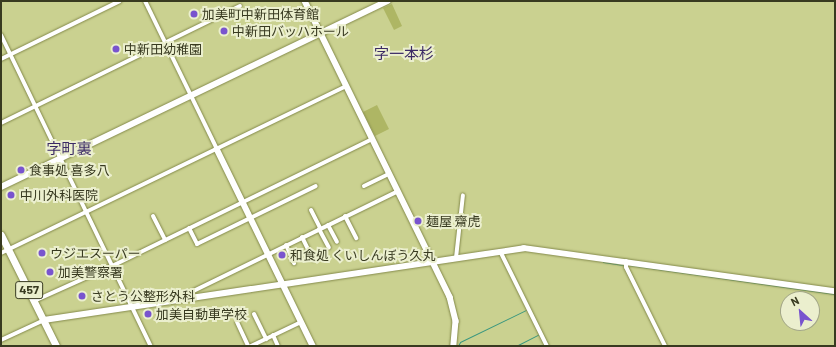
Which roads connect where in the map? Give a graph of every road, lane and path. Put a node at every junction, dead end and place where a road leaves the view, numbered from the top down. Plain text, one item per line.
1 (120, 1) edge
2 (145, 1) edge
3 (305, 1) edge
4 (388, 1) edge
5 (240, 6) dead end
6 (321, 34) junction
7 (1, 35) edge
8 (165, 42) junction
9 (11, 54) junction
10 (1, 59) edge
11 (346, 86) junction
12 (190, 95) junction
13 (34, 106) junction
14 (1, 123) edge
15 (372, 139) junction
16 (217, 149) junction
17 (60, 158) junction
18 (389, 174) junction
19 (316, 186) dead end
20 (364, 186) dead end
21 (1, 187) edge
22 (398, 191) junction
23 (463, 195) dead end
24 (242, 202) junction
25 (311, 210) dead end
26 (86, 213) junction
27 (153, 216) dead end
28 (345, 216) junction
29 (250, 218) junction
30 (328, 224) junction
31 (189, 228) junction
32 (320, 229) junction
33 (1, 235) edge
34 (302, 238) junction
35 (356, 238) dead end
36 (165, 240) junction
37 (337, 242) dead end
38 (286, 246) junction
39 (328, 248) dead end
40 (8, 250) junction
41 (1, 253) edge
42 (501, 253) junction
43 (268, 254) junction
44 (456, 258) junction
45 (313, 260) dead end
46 (432, 261) junction
47 (294, 262) dead end
48 (626, 264) junction
49 (112, 266) junction
50 (282, 283) junction
51 (835, 291) edge
52 (177, 299) junction
53 (34, 301) junction
54 (132, 306) junction
55 (254, 314) dead end
56 (44, 320) junction
57 (237, 322) dead end
58 (301, 322) junction
59 (273, 335) junction
60 (266, 339) junction
61 (1, 340) edge
62 (258, 344) edge
63 (56, 346) edge
64 (151, 346) edge
65 (250, 346) edge
66 (278, 346) edge
67 (313, 346) edge
68 (454, 346) edge
69 (546, 346) edge
70 (665, 346) edge

1 - 9 street
2 - 8 street
3 - 6 street
4 - 6 street
5 - 8 street
6 - 11 street
6 - 12 street
7 - 9 street
8 - 12 street
8 - 13 street
9 - 10 street
9 - 13 street
11 - 15 street
11 - 16 street
12 - 16 street
12 - 17 street
13 - 14 street
13 - 17 street
15 - 18 street
15 - 24 street
16 - 24 street
16 - 26 street
17 - 21 street
17 - 26 street
18 - 20 street
18 - 22 street
19 - 29 street
22 - 28 street
22 - 46 street
23 - 44 street
24 - 29 street
24 - 31 street
25 - 32 street
26 - 40 street
26 - 49 street
27 - 36 street
28 - 30 street
28 - 35 street
29 - 31 street
29 - 43 street
30 - 32 street
30 - 37 street
31 - 36 street
32 - 34 street
32 - 39 street
33 - 40 highway, 457
34 - 38 street
34 - 45 street
36 - 49 street
38 - 43 street
38 - 47 street
40 - 41 street
40 - 53 highway, 457
42 - 44 street
42 - 48 street
42 - 69 street
43 - 50 street
43 - 52 street
44 - 46 street
46 - 50 street
46 - 68 street
48 - 51 street
48 - 70 street
49 - 53 street
49 - 54 street
50 - 52 street
50 - 58 street
52 - 54 street
53 - 56 highway, 457
54 - 56 street
54 - 64 street
55 - 60 street
56 - 61 street
56 - 63 highway, 457
57 - 65 street
58 - 59 street
58 - 67 street
59 - 60 street
59 - 66 street
60 - 62 street
62 - 65 street

